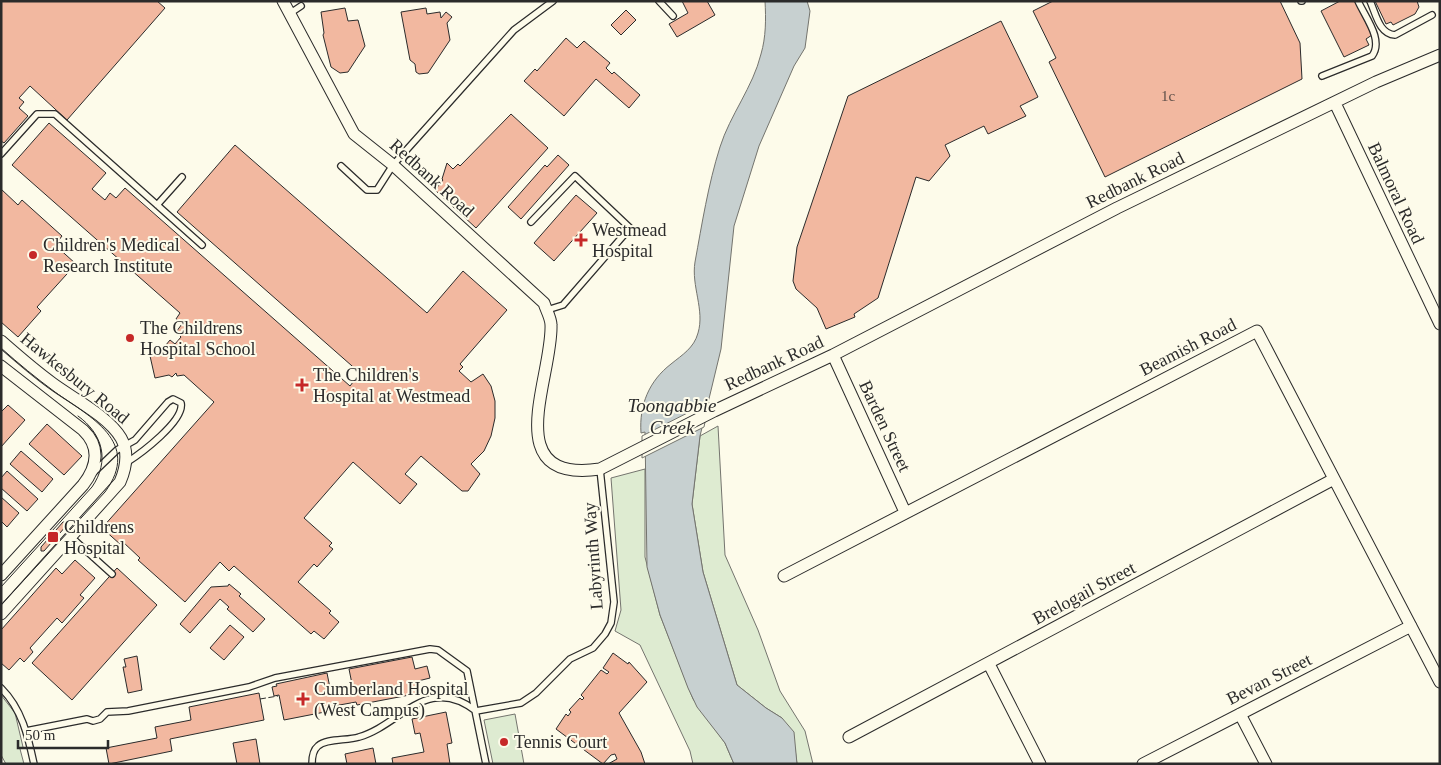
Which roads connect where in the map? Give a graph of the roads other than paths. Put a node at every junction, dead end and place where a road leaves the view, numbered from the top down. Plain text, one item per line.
1 (283, 1) edge
2 (552, 1) edge
3 (659, 1) edge
4 (1358, 1) edge
5 (1370, 1) edge
6 (301, 6) dead end
7 (289, 14) junction
8 (1432, 15) dead end
9 (672, 16) dead end
10 (1440, 55) edge
11 (1322, 76) dead end
12 (1335, 103) junction
13 (1, 154) edge
14 (393, 165) junction
15 (341, 166) dead end
16 (182, 176) dead end
17 (157, 205) junction
18 (531, 222) dead end
19 (202, 245) dead end
20 (547, 310) junction
21 (1440, 324) edge
22 (1, 341) edge
23 (833, 355) junction
24 (1, 366) edge
25 (124, 445) junction
26 (126, 464) junction
27 (600, 469) junction
28 (92, 474) junction
29 (1334, 478) junction
30 (905, 512) junction
31 (71, 537) junction
32 (112, 574) dead end
33 (1, 575) edge
34 (784, 576) dead end
35 (1, 614) edge
36 (1411, 626) junction
37 (989, 664) junction
38 (1440, 682) edge
39 (1, 688) edge
40 (476, 711) junction
41 (1240, 714) junction
42 (26, 731) junction
43 (849, 736) dead end
44 (34, 764) edge
45 (312, 764) edge
46 (486, 764) edge
47 (1040, 764) edge
48 (1144, 764) edge
49 (1266, 764) edge

1 - 7 street, Redbank Road
2 - 14 lane
3 - 9 lane
4 - 11 lane
5 - 8 lane
6 - 7 lane
7 - 14 street, Redbank Road
10 - 12 street, Redbank Road
12 - 21 street, Balmoral Road
12 - 23 street, Redbank Road
13 - 17 lane
14 - 15 lane
14 - 20 street, Redbank Road
16 - 17 lane
17 - 19 lane
18 - 20 lane
20 - 27 street, Redbank Road
22 - 25 street, Hawkesbury Road
23 - 27 street, Redbank Road
23 - 30 street, Barden Street
24 - 28 street, Hawkesbury Road
25 - 26 street
25 - 26 lane
25 - 28 lane
26 - 31 street
27 - 40 lane, Labyrinth Way
28 - 33 street
29 - 30 street, Beamish Road
29 - 36 street, Beamish Road
29 - 37 street, Brelogail Street
30 - 34 street, Beamish Road
31 - 32 lane
31 - 35 street
36 - 38 street, Beamish Road
36 - 41 street, Bevan Street
37 - 43 street, Brelogail Street
37 - 47 street
39 - 42 lane
40 - 42 lane
40 - 45 lane
40 - 46 lane
41 - 48 street, Bevan Street
41 - 49 street
42 - 44 lane

